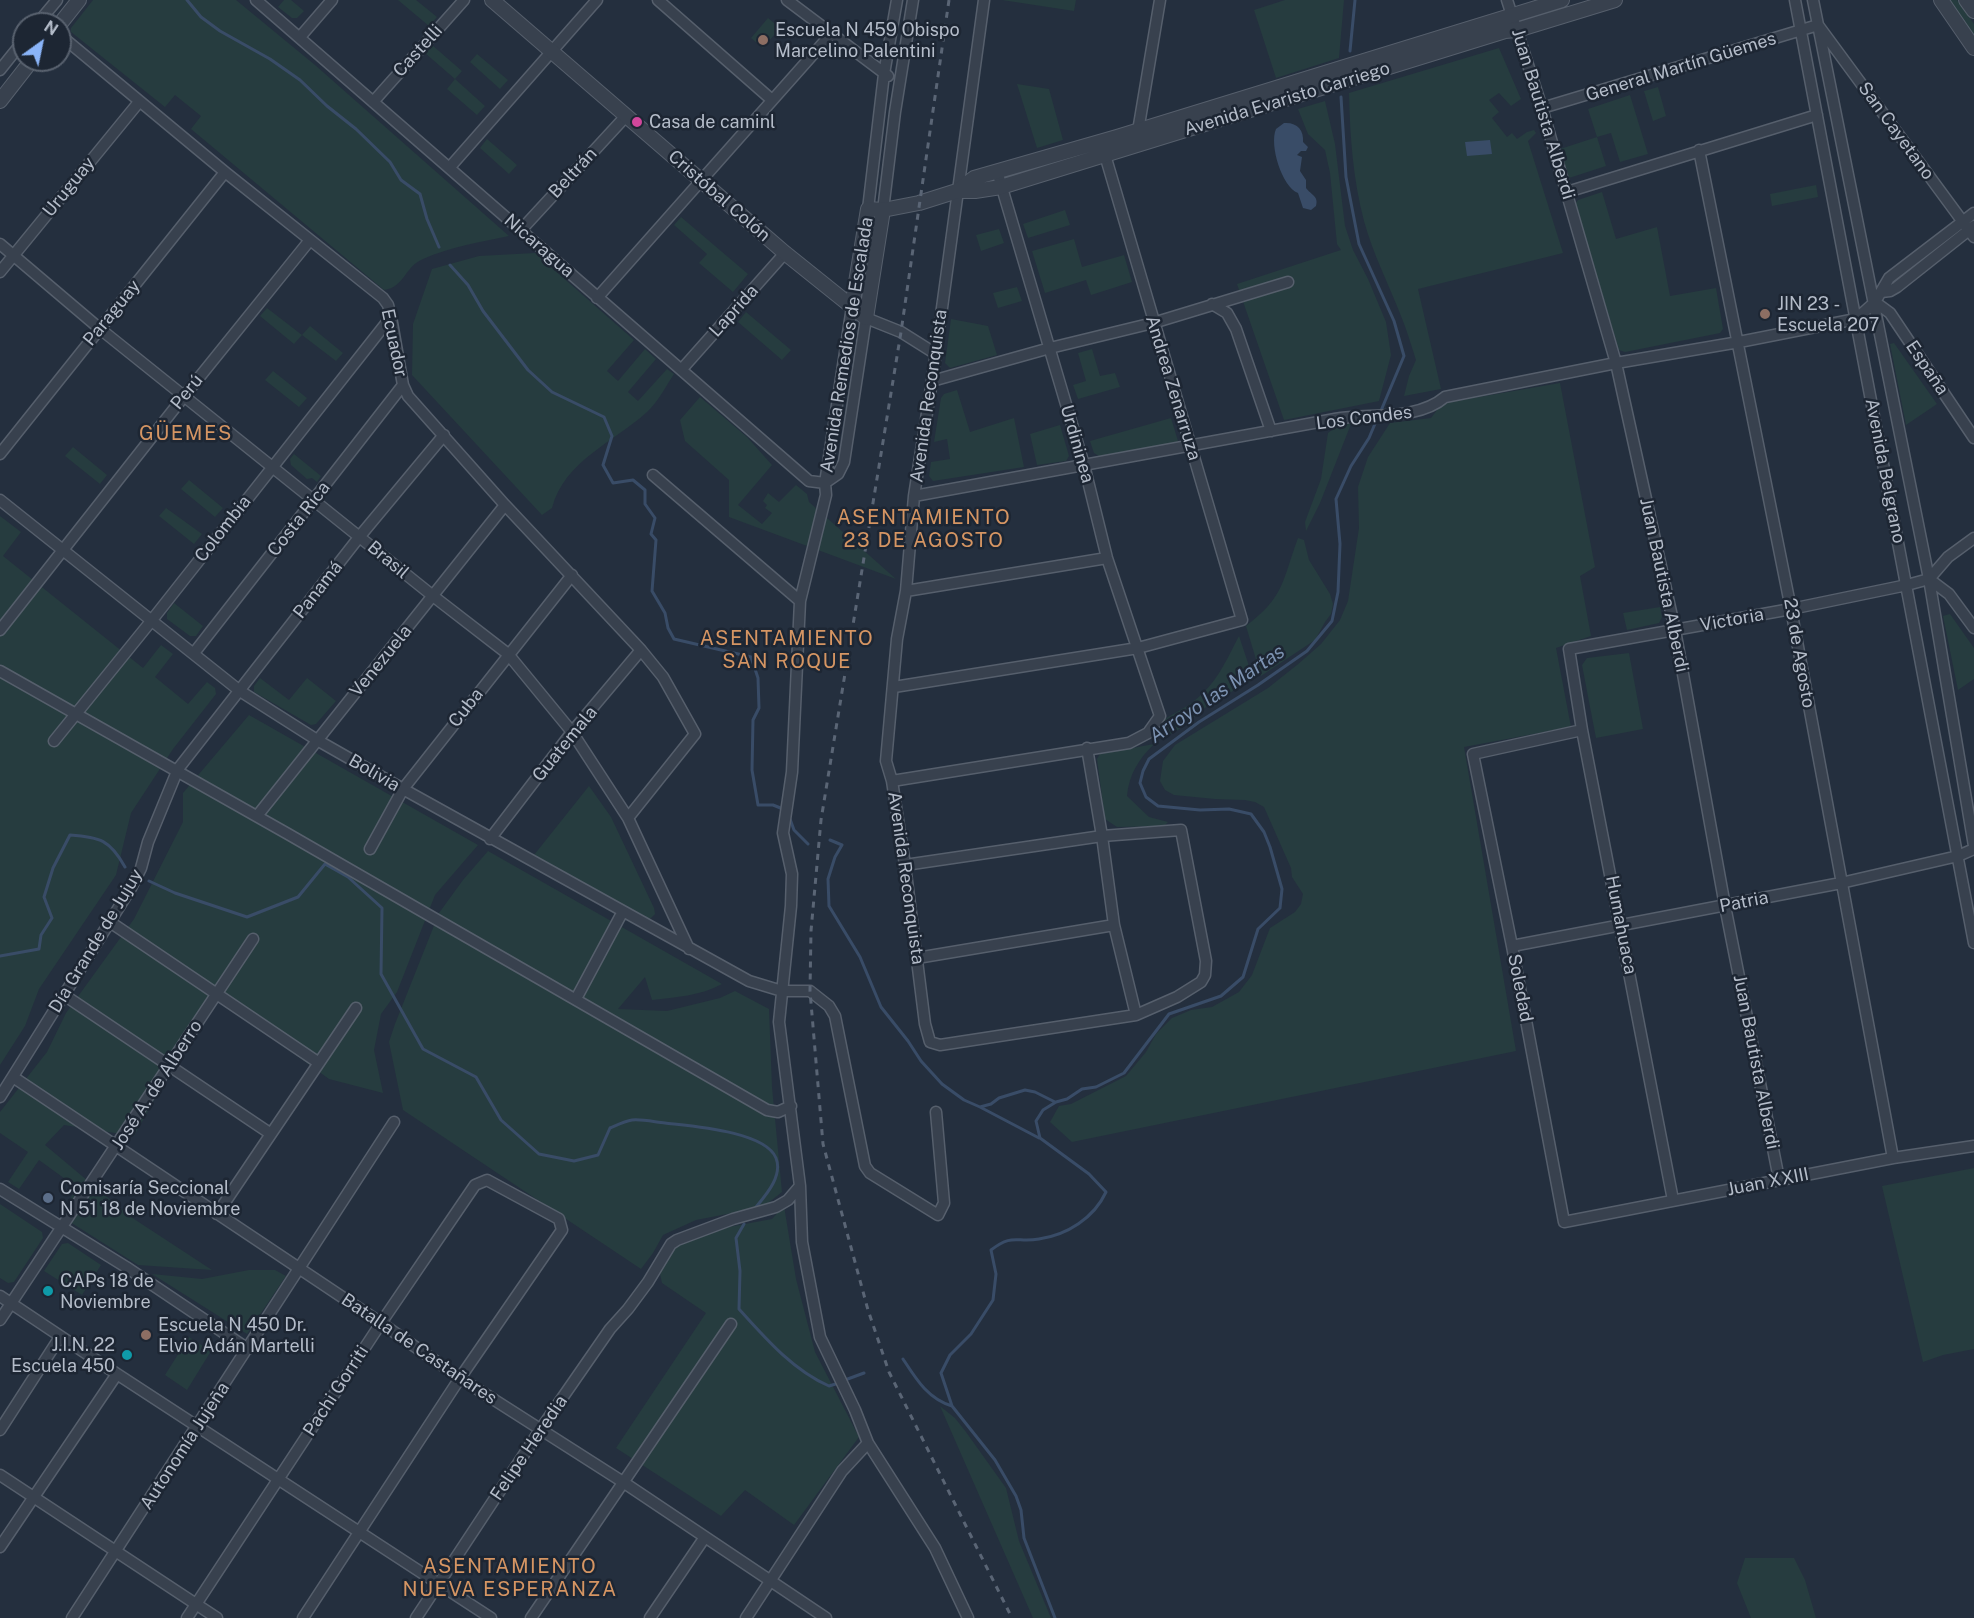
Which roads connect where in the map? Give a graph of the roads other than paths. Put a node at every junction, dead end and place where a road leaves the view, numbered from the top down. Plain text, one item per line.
1 (57, 0) edge
2 (79, 0) edge
3 (256, 0) edge
4 (332, 0) edge
5 (464, 0) edge
6 (492, 0) edge
7 (597, 0) edge
8 (658, 0) edge
9 (787, 0) edge
10 (897, 0) edge
11 (913, 0) edge
12 (984, 0) edge
13 (1160, 0) edge
14 (1508, 0) edge
15 (1562, 0) edge
16 (1615, 0) edge
17 (1795, 0) edge
18 (1813, 0) edge
19 (1941, 0) edge
20 (1966, 0) edge
21 (1974, 11) edge
22 (47, 12) edge
23 (70, 12) edge
24 (1512, 15) junction
25 (1818, 25) junction
26 (1517, 30) junction
27 (1801, 32) junction
28 (832, 33) junction
29 (300, 37) junction
30 (72, 45) edge
31 (1974, 48) edge
32 (552, 51) junction
33 (12, 55) edge
34 (0, 70) edge
35 (23, 72) edge
36 (884, 74) junction
37 (900, 81) junction
38 (772, 100) junction
39 (0, 101) edge
40 (139, 102) junction
41 (373, 102) junction
42 (1542, 108) junction
43 (1817, 115) junction
44 (626, 116) junction
45 (1138, 130) junction
46 (1141, 144) junction
47 (1699, 150) junction
48 (1105, 155) junction
49 (450, 167) junction
50 (997, 171) junction
51 (225, 172) junction
52 (700, 180) junction
53 (1001, 187) junction
54 (957, 191) junction
55 (1567, 192) junction
56 (868, 209) junction
57 (883, 210) junction
58 (1974, 213) edge
59 (1970, 229) edge
60 (521, 230) junction
61 (310, 240) junction
62 (0, 244) edge
63 (785, 253) junction
64 (13, 255) junction
65 (0, 272) edge
66 (1288, 282) dead end
67 (597, 298) junction
68 (1875, 302) junction
69 (1212, 304) junction
70 (852, 307) junction
71 (391, 317) junction
72 (866, 318) junction
73 (1856, 319) junction
74 (1153, 322) junction
75 (99, 328) junction
76 (1739, 342) junction
77 (1050, 348) junction
78 (936, 354) junction
79 (1616, 363) junction
80 (682, 369) junction
81 (932, 381) junction
82 (403, 385) junction
83 (184, 395) junction
84 (1271, 431) junction
85 (444, 435) junction
86 (1974, 438) edge
87 (1191, 446) junction
88 (0, 454) edge
89 (1084, 465) junction
90 (272, 466) junction
91 (653, 475) dead end
92 (825, 483) junction
93 (914, 496) junction
94 (0, 500) edge
95 (314, 500) junction
96 (505, 505) junction
97 (360, 536) junction
98 (1974, 538) edge
99 (63, 551) junction
100 (1107, 558) junction
101 (572, 575) junction
102 (1929, 579) junction
103 (1907, 585) junction
104 (906, 591) junction
105 (433, 596) junction
106 (800, 601) junction
107 (1791, 609) junction
108 (152, 620) junction
109 (1974, 628) edge
110 (0, 630) edge
111 (1675, 630) junction
112 (1138, 648) junction
113 (641, 650) junction
114 (1569, 650) joint
115 (194, 653) junction
116 (508, 654) junction
117 (0, 671) edge
118 (894, 687) junction
119 (240, 691) junction
120 (76, 714) junction
121 (1582, 730) junction
122 (572, 732) junction
123 (317, 740) junction
124 (54, 741) dead end
125 (1087, 748) junction
126 (177, 771) junction
127 (892, 781) junction
128 (403, 789) junction
129 (257, 816) junction
130 (628, 818) junction
131 (1102, 836) junction
132 (490, 839) junction
133 (1974, 848) edge
134 (370, 849) dead end
135 (1958, 856) junction
136 (905, 865) junction
137 (1841, 883) junction
138 (1725, 906) junction
139 (622, 913) junction
140 (110, 922) junction
141 (1114, 925) junction
142 (1621, 925) junction
143 (253, 939) dead end
144 (1974, 942) edge
145 (1512, 946) junction
146 (689, 949) junction
147 (917, 958) junction
148 (782, 991) junction
149 (217, 994) junction
150 (64, 995) junction
151 (577, 997) dead end
152 (356, 1008) dead end
153 (1136, 1015) junction
154 (319, 1063) junction
155 (170, 1066) junction
156 (13, 1077) junction
157 (0, 1096) edge
158 (791, 1106) junction
159 (936, 1112) dead end
160 (394, 1122) dead end
161 (271, 1134) junction
162 (1974, 1146) edge
163 (117, 1147) junction
164 (1893, 1158) junction
165 (1779, 1179) junction
166 (800, 1186) junction
167 (0, 1189) edge
168 (1673, 1200) junction
169 (217, 1214) junction
170 (1564, 1222) joint
171 (62, 1229) junction
172 (299, 1269) junction
173 (0, 1296) edge
174 (11, 1304) junction
175 (0, 1320) edge
176 (381, 1323) junction
177 (731, 1324) dead end
178 (60, 1337) junction
179 (248, 1349) junction
180 (117, 1374) junction
181 (460, 1378) junction
182 (197, 1426) junction
183 (0, 1430) edge
184 (540, 1430) junction
185 (868, 1443) junction
186 (0, 1475) edge
187 (278, 1479) junction
188 (623, 1482) junction
189 (33, 1497) junction
190 (359, 1531) junction
191 (705, 1537) junction
192 (0, 1548) edge
193 (116, 1551) junction
194 (770, 1581) junction
195 (438, 1583) junction
196 (196, 1604) junction
197 (72, 1618) edge
198 (188, 1618) edge
199 (217, 1618) edge
200 (303, 1618) edge
201 (416, 1618) edge
202 (491, 1618) edge
203 (531, 1618) edge
204 (650, 1618) edge
205 (746, 1618) edge
206 (826, 1618) edge
207 (968, 1618) edge

1 - 22 street
2 - 23 street
3 - 29 street, Nicaragua
4 - 29 street
5 - 41 street, Castelli
6 - 32 street, Cristóbal Colón
7 - 32 street
8 - 38 street
9 - 28 street
10 - 36 street, Avenida Remedios de Escalada
11 - 37 street, Avenida Remedios de Escalada
12 - 54 street, Avenida Reconquista
13 - 45 street
14 - 24 street, Juan Bautista Alberdi
15 - 24 street, Avenida Evaristo Carriego
16 - 26 street, Avenida Evaristo Carriego
17 - 27 street, Avenida Belgrano
18 - 25 street, Avenida Belgrano
19 - 31 street
20 - 21 street
24 - 26 street, Juan Bautista Alberdi
24 - 45 street, Avenida Evaristo Carriego
25 - 27 street, General Martín Güemes
25 - 59 street, San Cayetano
25 - 68 street, Avenida Belgrano
26 - 42 street, Juan Bautista Alberdi
26 - 46 street, Avenida Evaristo Carriego
27 - 42 street, General Martín Güemes
27 - 43 street, Avenida Belgrano
28 - 36 street
28 - 38 street
29 - 41 street, Nicaragua
30 - 40 street, Ecuador
32 - 44 street, Cristóbal Colón
32 - 49 street
33 - 34 street
35 - 39 street
36 - 37 street
36 - 56 street, Avenida Remedios de Escalada
37 - 57 street, Avenida Remedios de Escalada
38 - 52 street
40 - 51 street, Ecuador
40 - 64 street, Uruguay
41 - 49 street, Nicaragua
42 - 55 street, Juan Bautista Alberdi
43 - 47 street
43 - 73 street, Avenida Belgrano
44 - 52 street, Cristóbal Colón
44 - 60 street, Beltrán
45 - 46 street
45 - 50 street, Avenida Evaristo Carriego
46 - 48 street, Avenida Evaristo Carriego
47 - 55 street
47 - 76 street, 23 de Agosto
48 - 53 street, Avenida Evaristo Carriego
48 - 74 street, Andrea Zenarruza
49 - 60 street, Nicaragua
50 - 53 street, Urdininea
50 - 54 street, Avenida Evaristo Carriego
51 - 61 street, Ecuador
51 - 75 street, Paraguay
52 - 63 street, Cristóbal Colón
52 - 67 street
53 - 54 street, Avenida Evaristo Carriego
53 - 77 street, Urdininea
54 - 57 street, Avenida Evaristo Carriego
54 - 78 street, Avenida Reconquista
55 - 79 street, Juan Bautista Alberdi
56 - 57 street, Avenida Evaristo Carriego
56 - 70 street, Avenida Remedios de Escalada
57 - 72 street, Avenida Remedios de Escalada
58 - 59 street
59 - 68 street
60 - 67 street, Nicaragua
61 - 71 street, Ecuador
61 - 83 street, Perú
62 - 64 street, Brasil
63 - 70 street, Cristóbal Colón
63 - 80 street, Laprida
64 - 65 street, Uruguay
64 - 75 street, Brasil
66 - 69 street
67 - 80 street, Nicaragua
68 - 73 street
68 - 86 street, España
68 - 102 street, Avenida Belgrano
69 - 74 street
69 - 84 street
70 - 72 street, Cristóbal Colón
70 - 92 street, Avenida Remedios de Escalada
71 - 82 street, Ecuador
71 - 90 street, Colombia
72 - 78 street
72 - 92 street, Avenida Remedios de Escalada
73 - 76 street, Los Condes
73 - 103 street, Avenida Belgrano
74 - 77 street
74 - 87 street, Andrea Zenarruza
75 - 83 street, Brasil
75 - 88 street, Paraguay
76 - 79 street, Los Condes
76 - 107 street, 23 de Agosto
77 - 81 street
77 - 89 street, Urdininea
78 - 81 street, Avenida Reconquista
79 - 84 street, Los Condes
79 - 111 street, Juan Bautista Alberdi
80 - 92 street, Nicaragua
81 - 93 street, Avenida Reconquista
82 - 85 street, Ecuador
82 - 95 street, Costa Rica
83 - 90 street, Brasil
83 - 99 street, Perú
84 - 87 street, Los Condes
85 - 96 street, Ecuador
85 - 97 street, Panamá
87 - 89 street, Los Condes
87 - 112 street, Andrea Zenarruza
89 - 93 street, Los Condes
89 - 100 street, Urdininea
90 - 95 street, Brasil
90 - 108 street, Colombia
91 - 106 street
92 - 106 street
93 - 104 street, Avenida Reconquista
94 - 99 street, Bolivia
95 - 97 street, Brasil
95 - 115 street, Costa Rica
96 - 101 street, Ecuador
96 - 105 street, Venezuela
97 - 105 street, Brasil
97 - 119 street, Panamá
98 - 102 street
99 - 108 street, Bolivia
99 - 110 street, Perú
100 - 104 street
100 - 112 street, Urdininea
101 - 113 street, Ecuador
101 - 116 street, Cuba
102 - 103 street, Victoria
102 - 109 street
102 - 133 street, Avenida Belgrano
103 - 107 street, Victoria
103 - 135 street, Avenida Belgrano
104 - 118 street, Avenida Reconquista
105 - 116 street, Brasil
105 - 123 street, Venezuela
106 - 148 street
107 - 111 street, Victoria
107 - 137 street, 23 de Agosto
108 - 115 street, Bolivia
108 - 120 street, Colombia
111 - 114 street, Victoria
111 - 138 street, Juan Bautista Alberdi
112 - 118 street
112 - 125 street, Urdininea
113 - 122 street, Guatemala
113 - 130 street, Ecuador
114 - 121 street, Humahuaca
115 - 119 street, Bolivia
116 - 122 street, Brasil
116 - 128 street, Cuba
117 - 120 street
118 - 127 street, Avenida Reconquista
119 - 123 street, Bolivia
119 - 126 street, Día Grande de Jujuy
120 - 124 street, Colombia
120 - 126 street
121 - 142 street, Humahuaca
121 - 145 street, Soledad
122 - 130 street, Brasil
122 - 132 street, Guatemala
123 - 128 street, Bolivia
123 - 129 street, Venezuela
125 - 127 street
125 - 131 street
126 - 129 street
126 - 140 street, Día Grande de Jujuy
127 - 136 street, Avenida Reconquista
128 - 132 street, Bolivia
128 - 134 street, Cuba
129 - 158 street
130 - 146 street, Brasil
131 - 136 street
131 - 141 street
131 - 153 street
132 - 139 street, Bolivia
133 - 135 street, Patria
135 - 137 street, Patria
135 - 144 street, Avenida Belgrano
136 - 147 street, Avenida Reconquista
137 - 138 street, Patria
137 - 164 street, 23 de Agosto
138 - 142 street, Patria
138 - 165 street, Juan Bautista Alberdi
139 - 146 street, Bolivia
139 - 151 street
140 - 149 street
140 - 150 street, Día Grande de Jujuy
141 - 147 street
141 - 153 street
142 - 145 street, Patria
142 - 168 street, Humahuaca
143 - 149 street, José A. de Alberro
145 - 170 street, Soledad
146 - 148 street, Bolivia
147 - 153 street, Avenida Reconquista
148 - 158 street
148 - 159 street, Bolivia
149 - 154 street
149 - 155 street, José A. de Alberro
150 - 155 street
150 - 156 street, Día Grande de Jujuy
152 - 154 street
154 - 161 street
155 - 161 street
155 - 163 street, José A. de Alberro
156 - 157 street, Día Grande de Jujuy
156 - 163 street, Batalla de Castañares
158 - 166 street
160 - 172 street, Autonomía Jujeña
161 - 169 street
162 - 164 street, Juan XXIII
163 - 169 street, Batalla de Castañares
163 - 171 street, José A. de Alberro
164 - 165 street, Juan XXIII
165 - 168 street, Juan XXIII
166 - 184 street, Felipe Heredia
166 - 185 street
167 - 171 street
168 - 170 street, Juan XXIII
169 - 172 street, Batalla de Castañares
171 - 174 street, José A. de Alberro
171 - 179 street
172 - 176 street, Batalla de Castañares
172 - 179 street, Autonomía Jujeña
173 - 174 street
174 - 175 street, José A. de Alberro
174 - 178 street
176 - 181 street, Batalla de Castañares
176 - 181 street, Pachi Gorriti
176 - 187 street, Pachi Gorriti
177 - 188 street
178 - 180 street
178 - 183 street
179 - 182 street, Autonomía Jujeña
180 - 182 street
180 - 189 street
181 - 184 street, Batalla de Castañares
181 - 190 street
182 - 187 street
182 - 193 street, Autonomía Jujeña
184 - 188 street, Batalla de Castañares
184 - 195 street, Felipe Heredia
185 - 194 street
185 - 207 street
186 - 189 street
187 - 190 street
187 - 196 street, Pachi Gorriti
188 - 191 street, Batalla de Castañares
188 - 203 street
189 - 192 street
189 - 193 street
190 - 195 street
190 - 200 street
191 - 194 street, Batalla de Castañares
191 - 204 street
193 - 196 street
193 - 197 street, Autonomía Jujeña
194 - 205 street
194 - 206 street, Batalla de Castañares
195 - 201 street, Felipe Heredia
195 - 202 street
196 - 198 street, Pachi Gorriti
196 - 199 street

